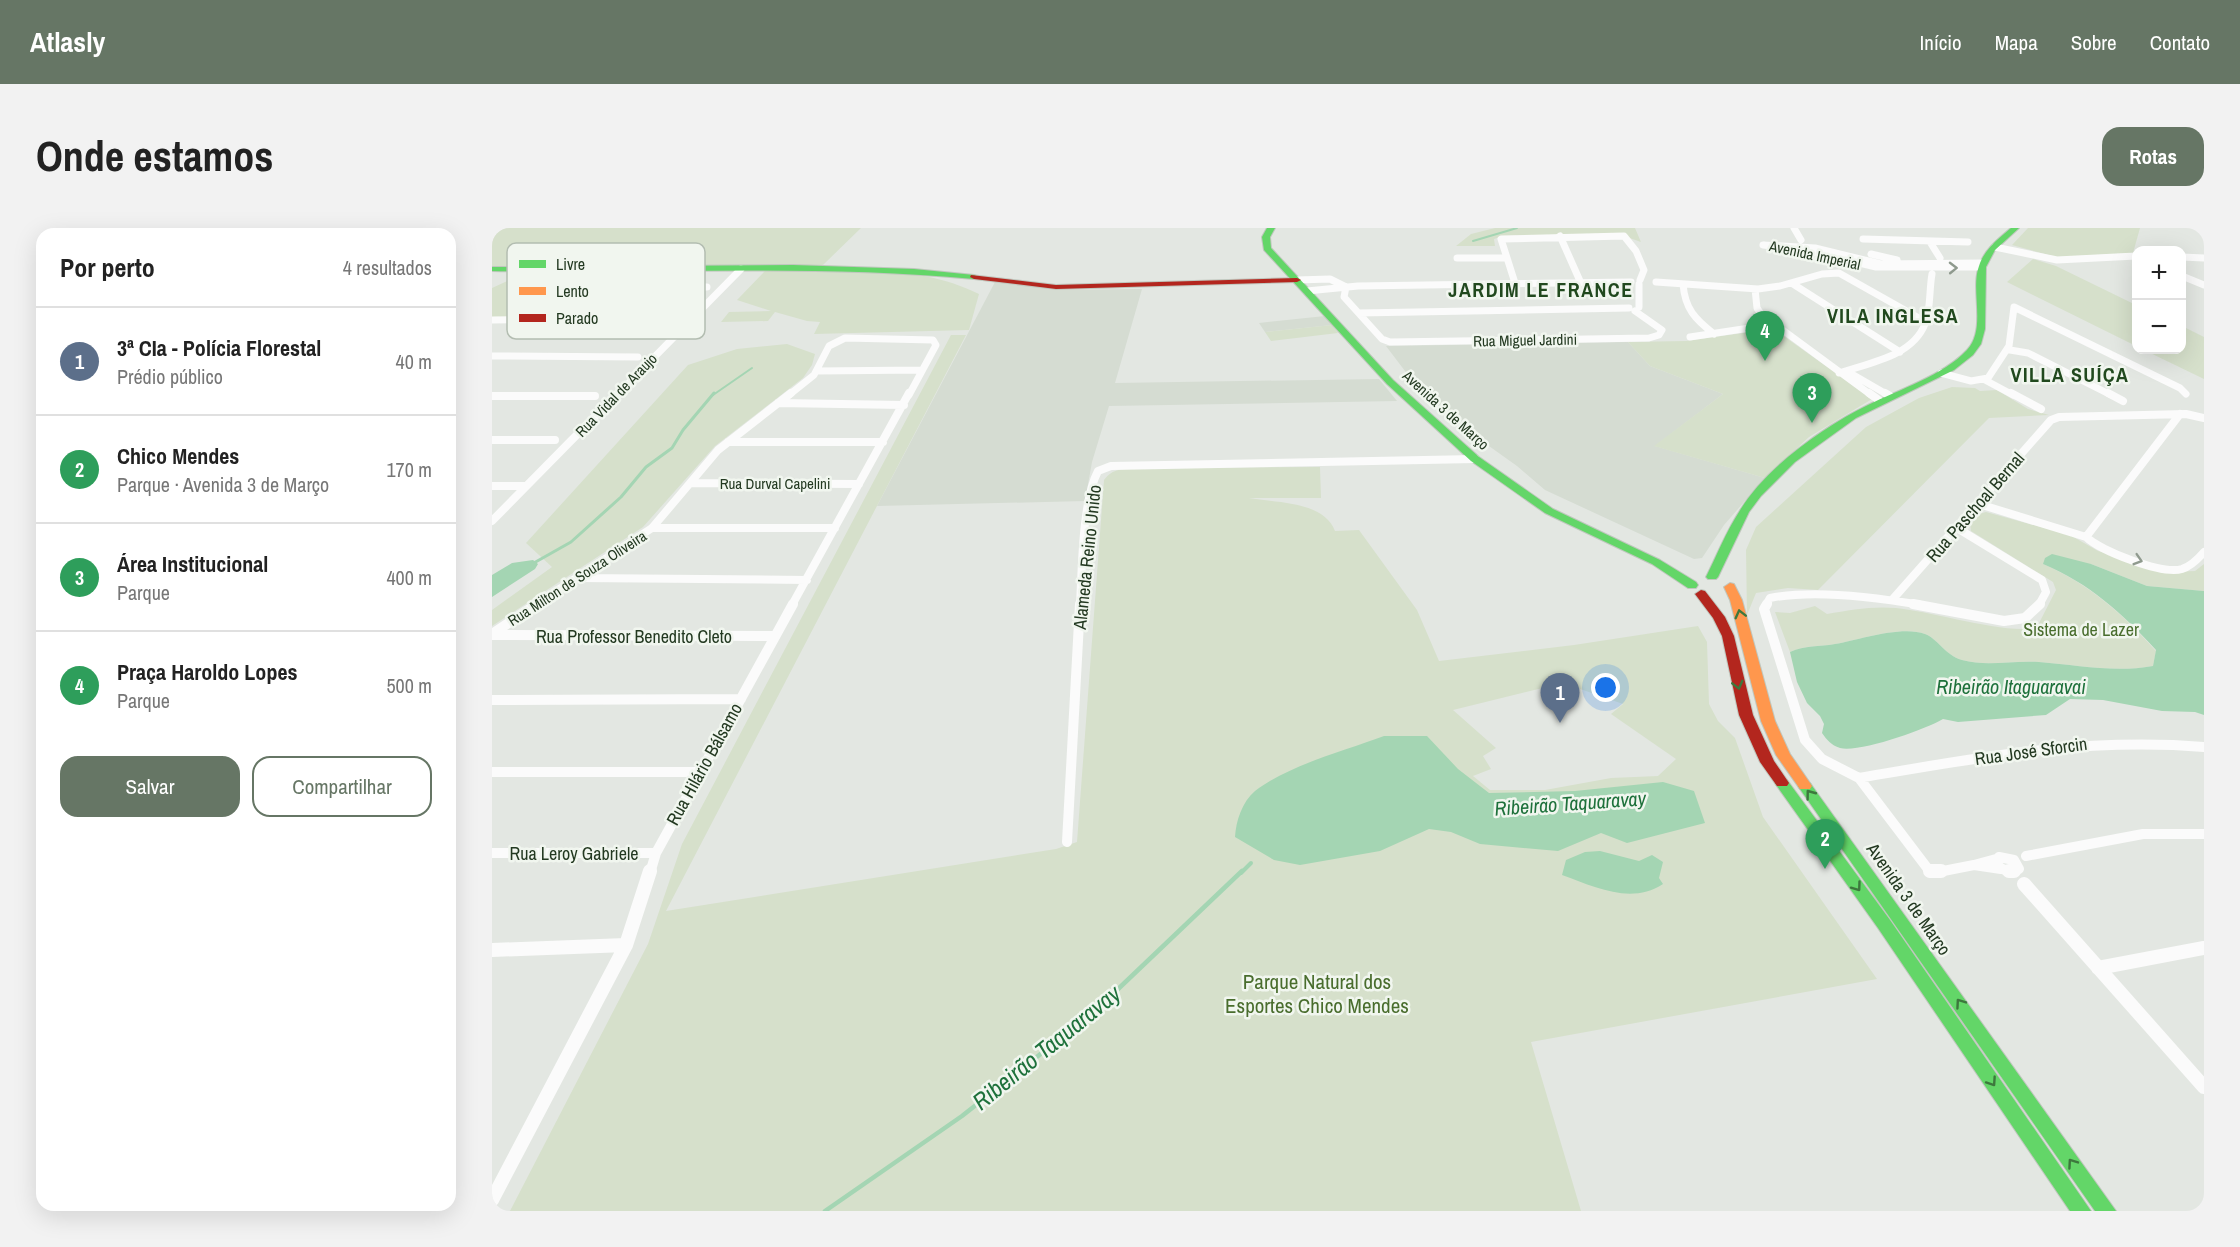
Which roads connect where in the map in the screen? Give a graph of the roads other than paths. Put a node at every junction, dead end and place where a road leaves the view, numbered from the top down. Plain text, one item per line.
1 (1271, 228) edge
2 (1794, 228) edge
3 (2015, 228) edge
4 (1560, 236) junction
5 (1800, 240) dead end
6 (1930, 242) junction
7 (1968, 242) dead end
8 (1995, 247) junction
9 (1817, 251) junction
10 (1871, 254) junction
11 (2132, 257) edge
12 (2186, 257) edge
13 (1457, 258) dead end
14 (1506, 258) junction
15 (1940, 258) dead end
16 (2204, 258) edge
17 (1857, 260) junction
18 (1875, 263) junction
19 (1914, 264) junction
20 (1983, 265) junction
21 (492, 269) edge
22 (507, 269) edge
23 (705, 269) edge
24 (741, 269) junction
25 (1932, 274) dead end
26 (2186, 278) edge
27 (1580, 281) junction
28 (1639, 282) junction
29 (1656, 282) dead end
30 (1515, 283) junction
31 (1683, 284) junction
32 (1793, 284) junction
33 (1345, 285) junction
34 (2204, 285) edge
35 (1302, 286) junction
36 (1755, 289) junction
37 (705, 304) edge
38 (1926, 305) junction
39 (1902, 307) junction
40 (1634, 309) junction
41 (1359, 314) junction
42 (2040, 319) junction
43 (1926, 321) junction
44 (2013, 321) junction
45 (1773, 324) junction
46 (1714, 334) junction
47 (1690, 337) dead end
48 (670, 339) edge
49 (834, 342) joint
50 (2010, 350) junction
51 (1900, 352) junction
52 (492, 356) edge
53 (638, 357) dead end
54 (922, 370) junction
55 (817, 371) junction
56 (1843, 372) junction
57 (1935, 375) junction
58 (1988, 382) junction
59 (2186, 394) dead end
60 (492, 396) edge
61 (596, 396) dead end
62 (1885, 398) junction
63 (2123, 401) dead end
64 (778, 403) junction
65 (904, 405) junction
66 (2041, 409) dead end
67 (2180, 414) junction
68 (2145, 415) junction
69 (2204, 418) edge
70 (2169, 428) junction
71 (492, 440) edge
72 (555, 440) dead end
73 (728, 442) junction
74 (883, 442) junction
75 (1475, 459) junction
76 (691, 483) junction
77 (858, 484) junction
78 (492, 486) edge
79 (526, 486) junction
80 (1979, 504) junction
81 (492, 521) edge
82 (652, 528) junction
83 (835, 528) junction
84 (1957, 528) junction
85 (2086, 537) junction
86 (1725, 550) junction
87 (2204, 552) edge
88 (578, 578) junction
89 (807, 580) junction
90 (1702, 583) junction
91 (1729, 585) junction
92 (1892, 600) junction
93 (492, 635) edge
94 (775, 636) junction
95 (741, 699) junction
96 (492, 700) edge
97 (2204, 747) edge
98 (492, 772) edge
99 (698, 772) junction
100 (1859, 778) junction
101 (2204, 834) edge
102 (1067, 842) dead end
103 (492, 853) edge
104 (656, 853) junction
105 (2026, 856) junction
106 (2002, 864) junction
107 (2019, 868) junction
108 (2024, 884) junction
109 (626, 945) junction
110 (2204, 948) edge
111 (492, 950) edge
112 (2098, 968) junction
113 (2204, 1087) edge
114 (492, 1200) edge
115 (2081, 1211) edge
116 (2106, 1211) edge

1 - 35 main road, Avenida 3 de Março
2 - 5 street
3 - 8 main road
4 - 14 street
4 - 27 street
4 - 28 street
6 - 7 street
6 - 10 street
6 - 15 street
8 - 11 street
8 - 20 main road
9 - 9 street, Avenida Imperial
9 - 17 street, Avenida Imperial
9 -> 20 street, Avenida Imperial
10 - 17 street
10 - 18 street
10 - 19 street
12 - 16 street
13 - 14 street
14 - 30 street
17 - 18 street, Avenida Imperial
18 - 19 street, Avenida Imperial
19 - 20 street, Avenida Imperial
20 - 57 main road
21 - 22 main road
23 - 24 main road
24 - 35 main road
24 - 37 street, Rua Vidal de Araujo
25 - 38 street
26 - 34 street
27 - 28 street
27 - 30 street
28 - 40 street
29 - 31 street
30 - 33 street
31 - 36 street
31 - 46 street
32 - 36 street
32 - 39 street
32 - 51 street
33 - 35 street
33 - 35 street
33 - 41 street
35 - 75 main road, Avenida 3 de Março
36 - 45 street
38 - 39 street
38 - 43 street
39 - 43 street
40 - 41 street
40 - 41 street, Rua Miguel Jardini
42 - 44 street
42 - 44 street
42 - 59 street
43 - 51 street
44 - 50 street
45 - 46 street
45 - 56 street
46 - 47 street
48 - 79 street, Rua Vidal de Araujo
49 - 54 street, Rua Hilário Bálsamo
49 - 55 street, Rua Milton de Souza Oliveira
50 - 58 street
50 - 63 street
51 - 56 street
52 - 53 street
54 - 55 street
54 - 65 street, Rua Hilário Bálsamo
55 - 64 street, Rua Milton de Souza Oliveira
56 - 62 street
56 - 62 street
57 - 58 street
57 - 62 main road
58 - 66 street
60 - 61 street
62 - 86 main road
64 - 65 street
64 - 73 street, Rua Milton de Souza Oliveira
65 - 74 street, Rua Hilário Bálsamo
67 - 68 street
67 - 69 street
67 - 70 street
68 - 70 street
68 - 80 street, Rua Paschoal Bernal
70 - 85 street
71 - 72 street
73 - 74 street
73 - 76 street, Rua Milton de Souza Oliveira
74 - 77 street, Rua Hilário Bálsamo
75 - 90 main road, Avenida 3 de Março
75 - 102 street, Alameda Reino Unido
76 - 77 street, Rua Durval Capelini
76 - 82 street, Rua Milton de Souza Oliveira
77 - 83 street, Rua Hilário Bálsamo
78 - 79 street
79 - 81 street, Rua Vidal de Araujo
80 - 84 street, Rua Paschoal Bernal
80 - 85 street
82 - 83 street
82 - 88 street, Rua Milton de Souza Oliveira
83 - 89 street, Rua Hilário Bálsamo
84 - 92 street, Rua Paschoal Bernal
84 - 92 street
85 -> 87 street
86 - 90 main road
86 - 91 main road, Avenida 3 de Março
88 - 89 street
88 - 93 street, Rua Milton de Souza Oliveira
89 - 94 street, Rua Hilário Bálsamo
90 - 91 main road
90 - 91 main road
90 -> 115 main road, Avenida 3 de Março
116 -> 91 main road, Avenida 3 de Março
92 - 100 street
93 - 94 street, Rua Professor Benedito Cleto
94 - 95 street, Rua Hilário Bálsamo
95 - 96 street
95 - 99 street, Rua Hilário Bálsamo
97 - 100 street, Rua José Sforcin
98 - 99 street
99 - 104 street, Rua Hilário Bálsamo
100 - 106 street
101 - 105 street
103 - 104 street, Rua Leroy Gabriele
104 - 109 street, Rua Hilário Bálsamo
105 - 106 street
105 - 107 street
106 - 107 street
106 - 108 street
107 - 108 street
108 - 112 street
109 - 111 street
109 - 114 street, Rua Hilário Bálsamo
110 - 112 street
112 - 113 street

